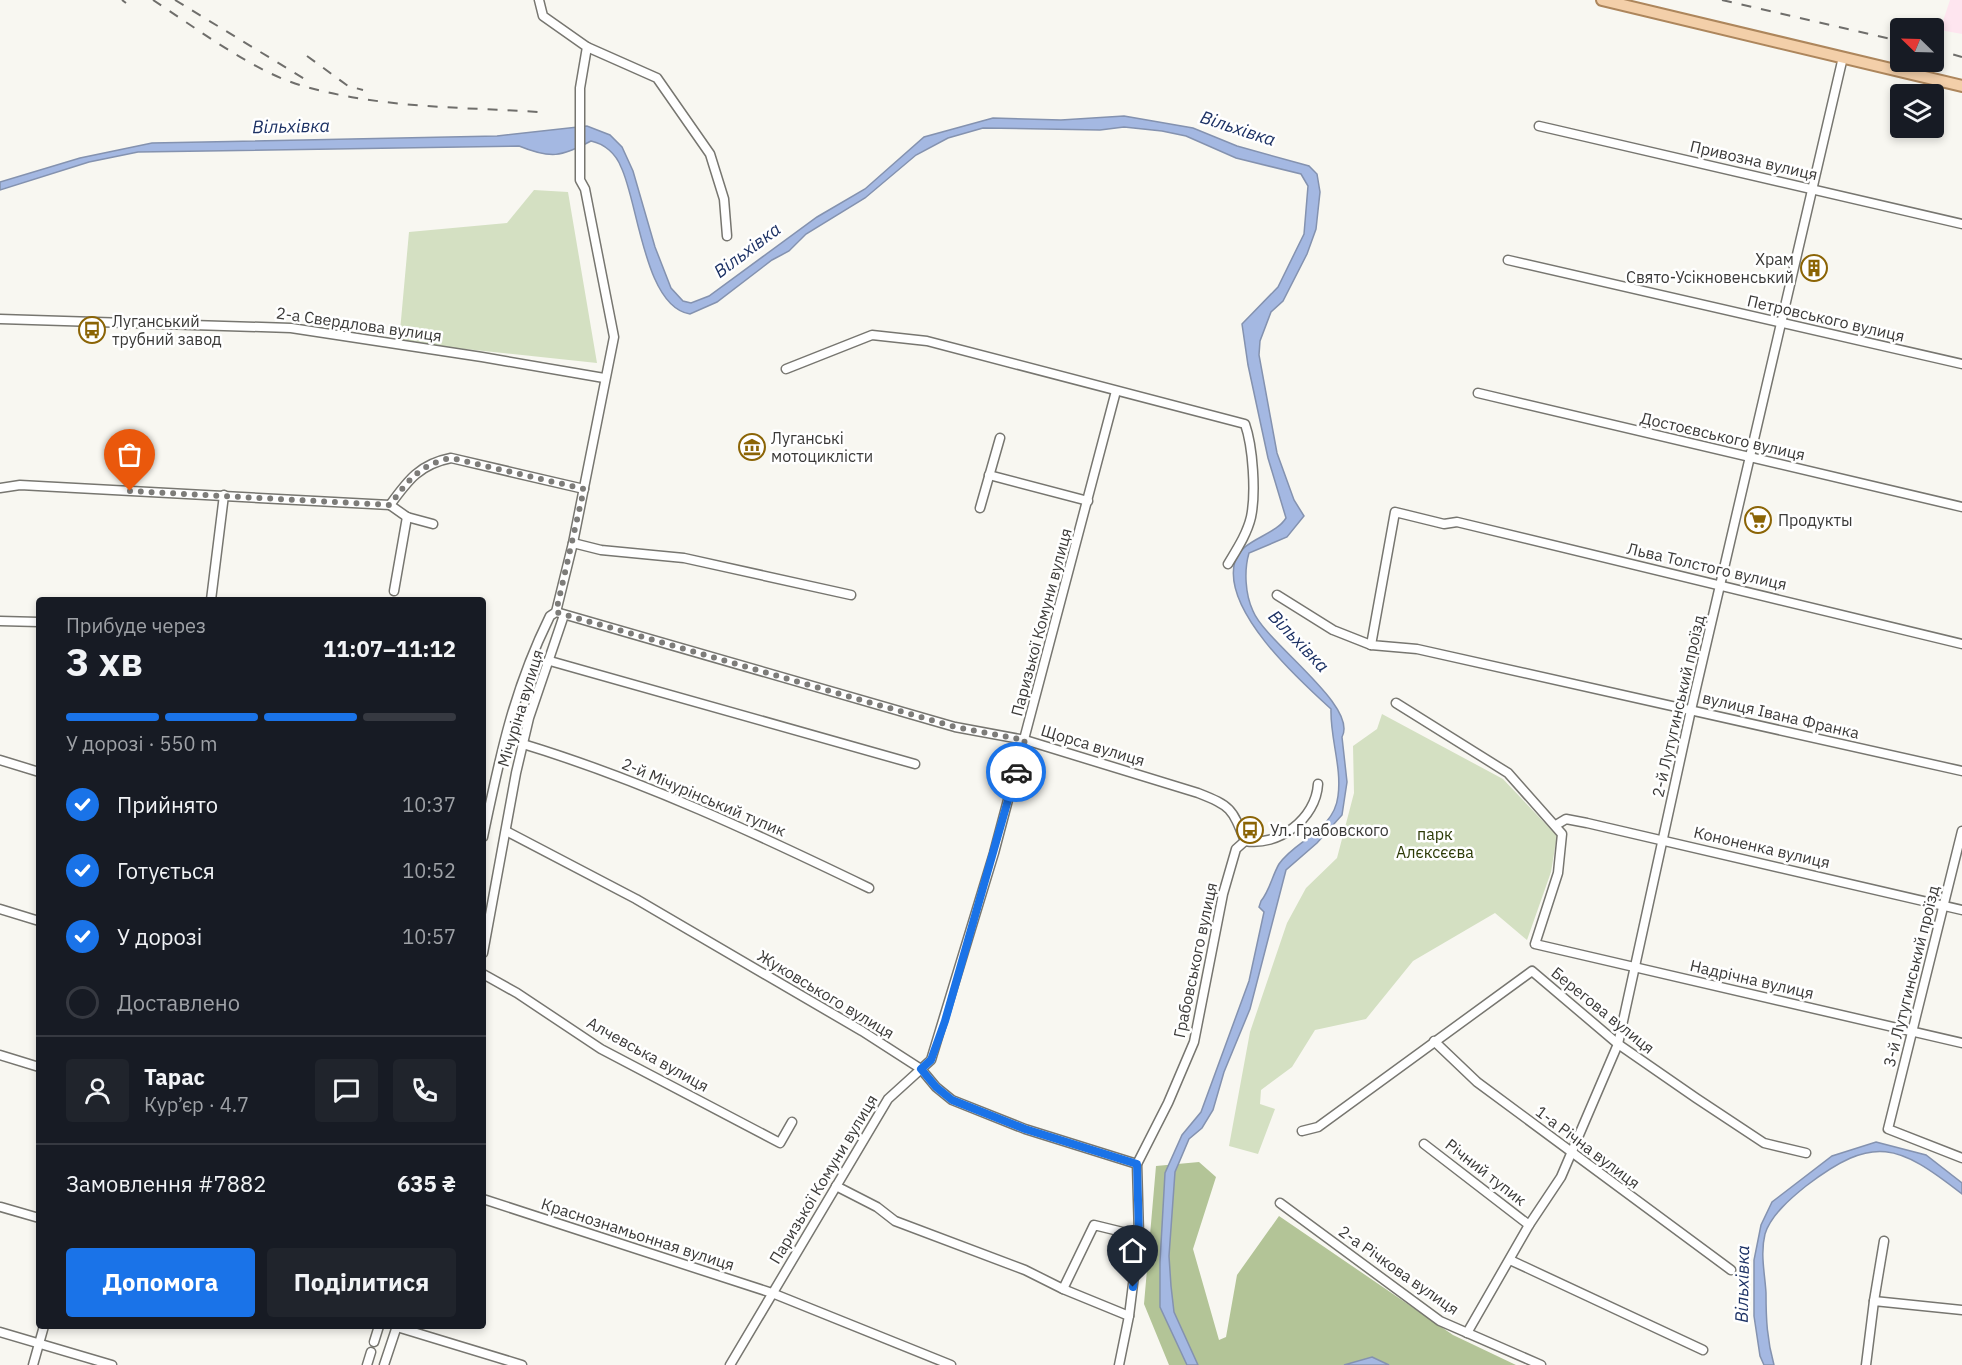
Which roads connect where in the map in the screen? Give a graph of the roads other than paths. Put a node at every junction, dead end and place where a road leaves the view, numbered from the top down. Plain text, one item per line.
1 (539, 0) edge
2 (1602, 0) edge
3 (587, 47) junction
4 (1844, 57) junction
5 (1962, 86) edge
6 (1539, 126) dead end
7 (1813, 189) junction
8 (1962, 224) edge
9 (727, 236) dead end
10 (1508, 260) dead end
11 (0, 319) edge
12 (1783, 323) junction
13 (1962, 364) edge
14 (786, 369) dead end
15 (604, 378) junction
16 (1116, 391) junction
17 (1478, 393) dead end
18 (1000, 438) dead end
19 (1749, 458) junction
20 (989, 475) junction
21 (0, 488) edge
22 (584, 489) junction
23 (224, 495) junction
24 (1089, 501) junction
25 (390, 505) junction
26 (1962, 507) edge
27 (980, 508) dead end
28 (407, 517) junction
29 (432, 524) dead end
30 (573, 543) junction
31 (1228, 564) dead end
32 (1722, 585) junction
33 (394, 591) dead end
34 (851, 595) dead end
35 (1277, 595) dead end
36 (211, 597) edge
37 (560, 614) junction
38 (0, 621) edge
39 (36, 622) edge
40 (1962, 644) edge
41 (1371, 645) junction
42 (550, 661) junction
43 (1396, 703) dead end
44 (1691, 710) junction
45 (1025, 740) junction
46 (523, 744) junction
47 (0, 760) edge
48 (915, 764) dead end
49 (36, 771) edge
50 (1962, 771) edge
51 (1318, 784) dead end
52 (486, 822) edge
53 (1556, 825) junction
54 (506, 831) junction
55 (1962, 831) edge
56 (1663, 840) junction
57 (1245, 841) junction
58 (869, 888) dead end
59 (1944, 905) junction
60 (487, 907) edge
61 (0, 909) edge
62 (1962, 910) edge
63 (36, 920) edge
64 (1635, 967) junction
65 (486, 976) edge
66 (1913, 1032) junction
67 (1434, 1041) junction
68 (1962, 1043) edge
69 (1618, 1044) junction
70 (0, 1055) edge
71 (36, 1066) edge
72 (921, 1069) junction
73 (792, 1122) dead end
74 (1302, 1131) dead end
75 (1424, 1143) dead end
76 (1570, 1153) junction
77 (1806, 1153) dead end
78 (1962, 1158) edge
79 (1137, 1164) junction
80 (836, 1186) junction
81 (486, 1200) edge
82 (1280, 1203) dead end
83 (1, 1207) edge
84 (36, 1217) edge
85 (1529, 1225) junction
86 (1139, 1236) junction
87 (1884, 1241) dead end
88 (1510, 1260) junction
89 (1731, 1269) dead end
90 (1063, 1289) junction
91 (772, 1293) junction
92 (1874, 1301) junction
93 (1962, 1310) edge
94 (1129, 1316) junction
95 (43, 1329) edge
96 (378, 1329) edge
97 (396, 1329) edge
98 (404, 1329) edge
99 (0, 1332) edge
100 (1467, 1333) junction
101 (374, 1342) dead end
102 (40, 1344) junction
103 (1703, 1350) dead end
104 (371, 1352) dead end
105 (33, 1365) edge
106 (112, 1365) edge
107 (367, 1365) edge
108 (384, 1365) edge
109 (522, 1365) edge
110 (730, 1365) edge
111 (951, 1365) edge
112 (1119, 1365) edge
113 (1541, 1365) edge
114 (1866, 1365) edge

1 - 3 street
2 - 4 main road
3 - 9 street
3 - 15 street, Мічуріна вулиця
4 - 5 main road
4 - 7 street, 2-й Лутугинський проїзд
6 - 7 street, Привозна вулиця
7 - 8 street, Привозна вулиця
7 - 12 street, 2-й Лутугинський проїзд
10 - 12 street, Петровського вулиця
11 - 15 street, 2-а Свердлова вулиця
12 - 13 street, Петровського вулиця
12 - 19 street, 2-й Лутугинський проїзд
14 - 16 street
15 - 22 street, Мічуріна вулиця
16 - 24 street, Паризької Комуни вулиця
16 - 31 street
17 - 19 street, Достоєвського вулиця
18 - 20 street
19 - 26 street, Достоєвського вулиця
19 - 32 street, 2-й Лутугинський проїзд
20 - 24 street
20 - 27 street
21 - 23 street
22 - 25 street
22 - 30 street, Мічуріна вулиця
23 - 25 street
23 - 36 street
24 - 45 street, Паризької Комуни вулиця
25 - 28 street
28 - 29 street
28 - 33 street
30 - 34 street
30 - 37 street, Мічуріна вулиця
32 - 40 street, Льва Толстого вулиця
32 - 41 street, Льва Толстого вулиця
32 - 44 street, 2-й Лутугинський проїзд
35 - 41 street, вулиця Івана Франка
37 - 42 street, Мічуріна вулиця
37 - 45 street, Щорса вулиця
37 - 52 street, Мічуріна вулиця
38 - 39 street
41 - 44 street, вулиця Івана Франка
42 - 46 street, Мічуріна вулиця
42 - 48 street
43 - 53 street
44 - 50 street, вулиця Івана Франка
44 - 56 street, 2-й Лутугинський проїзд
45 - 57 street, Щорса вулиця
45 - 72 street, Паризької Комуни вулиця
46 - 54 street, Мічуріна вулиця
46 - 58 street, 2-й Мічурінський тупик
47 - 49 street
51 - 57 street
53 - 56 street, Кононенка вулиця
53 - 64 street, Надрічна вулиця
54 - 60 street, Мічуріна вулиця
54 - 72 street, Жуковського вулиця
55 - 59 street, 3-й Лутугинський проїзд
56 - 59 street, Кононенка вулиця
56 - 64 street, 2-й Лутугинський проїзд
57 - 79 street, Грабовського вулиця
59 - 62 street, Кононенка вулиця
59 - 66 street, 3-й Лутугинський проїзд
61 - 63 street
64 - 66 street, Надрічна вулиця
64 - 69 street, 2-й Лутугинський проїзд
65 - 73 street, Алчевська вулиця
66 - 68 street, Надрічна вулиця
66 - 78 street, 3-й Лутугинський проїзд
67 - 69 street, Берегова вулиця
67 - 74 street, Берегова вулиця
67 - 76 street, 1-а Річна вулиця
69 - 76 street, 2-й Лутугинський проїзд
69 - 77 street, Берегова вулиця
70 - 71 street
72 - 79 street, Жуковського вулиця
72 - 80 street, Паризької Комуни вулиця
75 - 85 street, Річний тупик
76 - 85 street, 2-й Лутугинський проїзд
76 - 89 street, 1-а Річна вулиця
79 - 86 street, Грабовського вулиця
80 - 90 street
80 - 91 street, Паризької Комуни вулиця
81 - 91 street, Краснознамьонная вулиця
82 - 100 street, 2-а Річкова вулиця
83 - 84 street
85 - 88 street, 2-й Лутугинський проїзд
86 - 90 street
86 - 94 street, Грабовського вулиця
87 - 92 street
88 - 100 street, 2-й Лутугинський проїзд
88 - 103 street
90 - 94 street
91 - 110 street, Паризької Комуни вулиця
91 - 111 street, Краснознамьонная вулиця
92 - 93 street
92 - 114 street
94 - 112 street, Грабовського вулиця
95 - 102 street
96 - 101 street
97 - 108 street
98 - 109 street
99 - 102 street
100 - 113 street, 2-а Річкова вулиця
102 - 105 street
102 - 106 street
104 - 107 street

